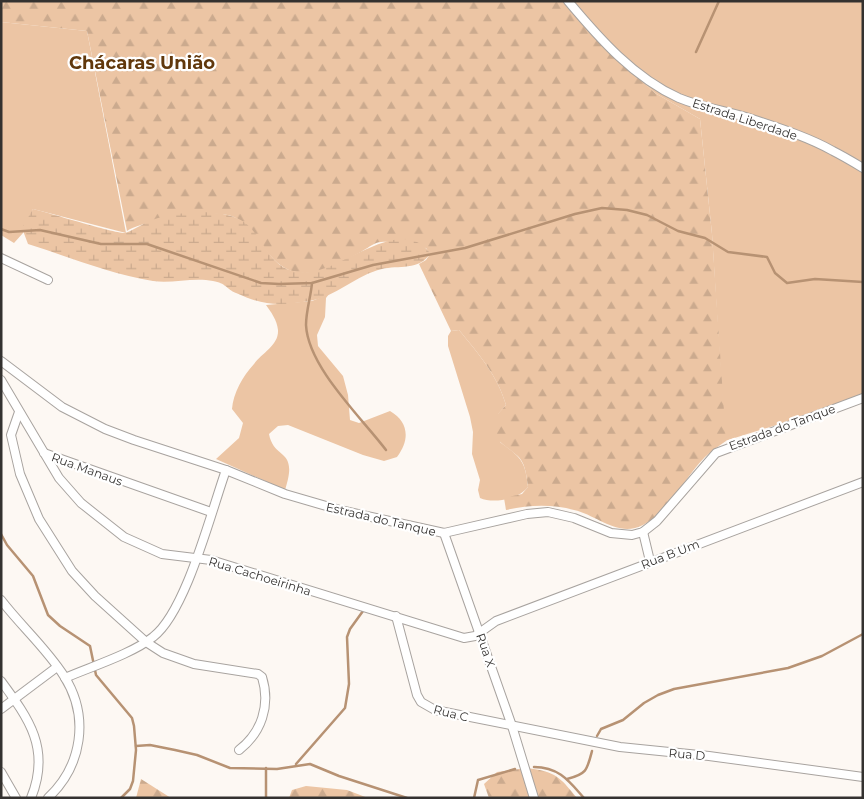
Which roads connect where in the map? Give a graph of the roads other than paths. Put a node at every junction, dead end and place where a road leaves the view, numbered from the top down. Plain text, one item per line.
1 (568, 1) edge
2 (863, 168) edge
3 (1, 258) edge
4 (48, 280) dead end
5 (1, 361) edge
6 (1, 380) edge
7 (862, 400) edge
8 (19, 412) junction
9 (44, 453) junction
10 (226, 470) junction
11 (863, 482) edge
12 (211, 512) junction
13 (643, 532) junction
14 (444, 534) junction
15 (198, 558) junction
16 (650, 561) junction
17 (1, 600) edge
18 (396, 616) junction
19 (480, 633) junction
20 (146, 642) junction
21 (58, 667) junction
22 (65, 678) junction
23 (1, 681) edge
24 (15, 699) junction
25 (1, 708) edge
26 (512, 726) junction
27 (239, 750) dead end
28 (1, 772) edge
29 (863, 777) edge
30 (16, 798) edge
31 (32, 798) edge
32 (48, 798) edge
33 (534, 798) edge

1 - 2 street, Estrada Liberdade
3 - 4 street
5 - 10 street, Estrada do Tanque
6 - 8 street, Rua Manaus
7 - 13 street, Estrada do Tanque
8 - 9 street, Rua Manaus
8 - 20 street
9 - 12 street, Rua Manaus
9 - 15 street, Rua Cachoeirinha
10 - 12 street
10 - 14 street, Estrada do Tanque
11 - 16 street, Rua B Um
12 - 15 street
13 - 14 street, Estrada do Tanque
13 - 16 street
14 - 19 street, Rua X
15 - 18 street, Rua Cachoeirinha
15 - 20 street
16 - 19 street, Rua B Um
17 - 21 street
18 - 19 street, Rua Cachoeirinha
18 - 26 street, Rua C
19 - 26 street, Rua X
20 - 22 street
20 - 27 street
21 - 22 street
21 - 24 street
22 - 32 street
23 - 24 street
24 - 25 street
24 - 31 street
26 - 29 street, Rua D
26 - 33 street, Rua X
28 - 30 street

